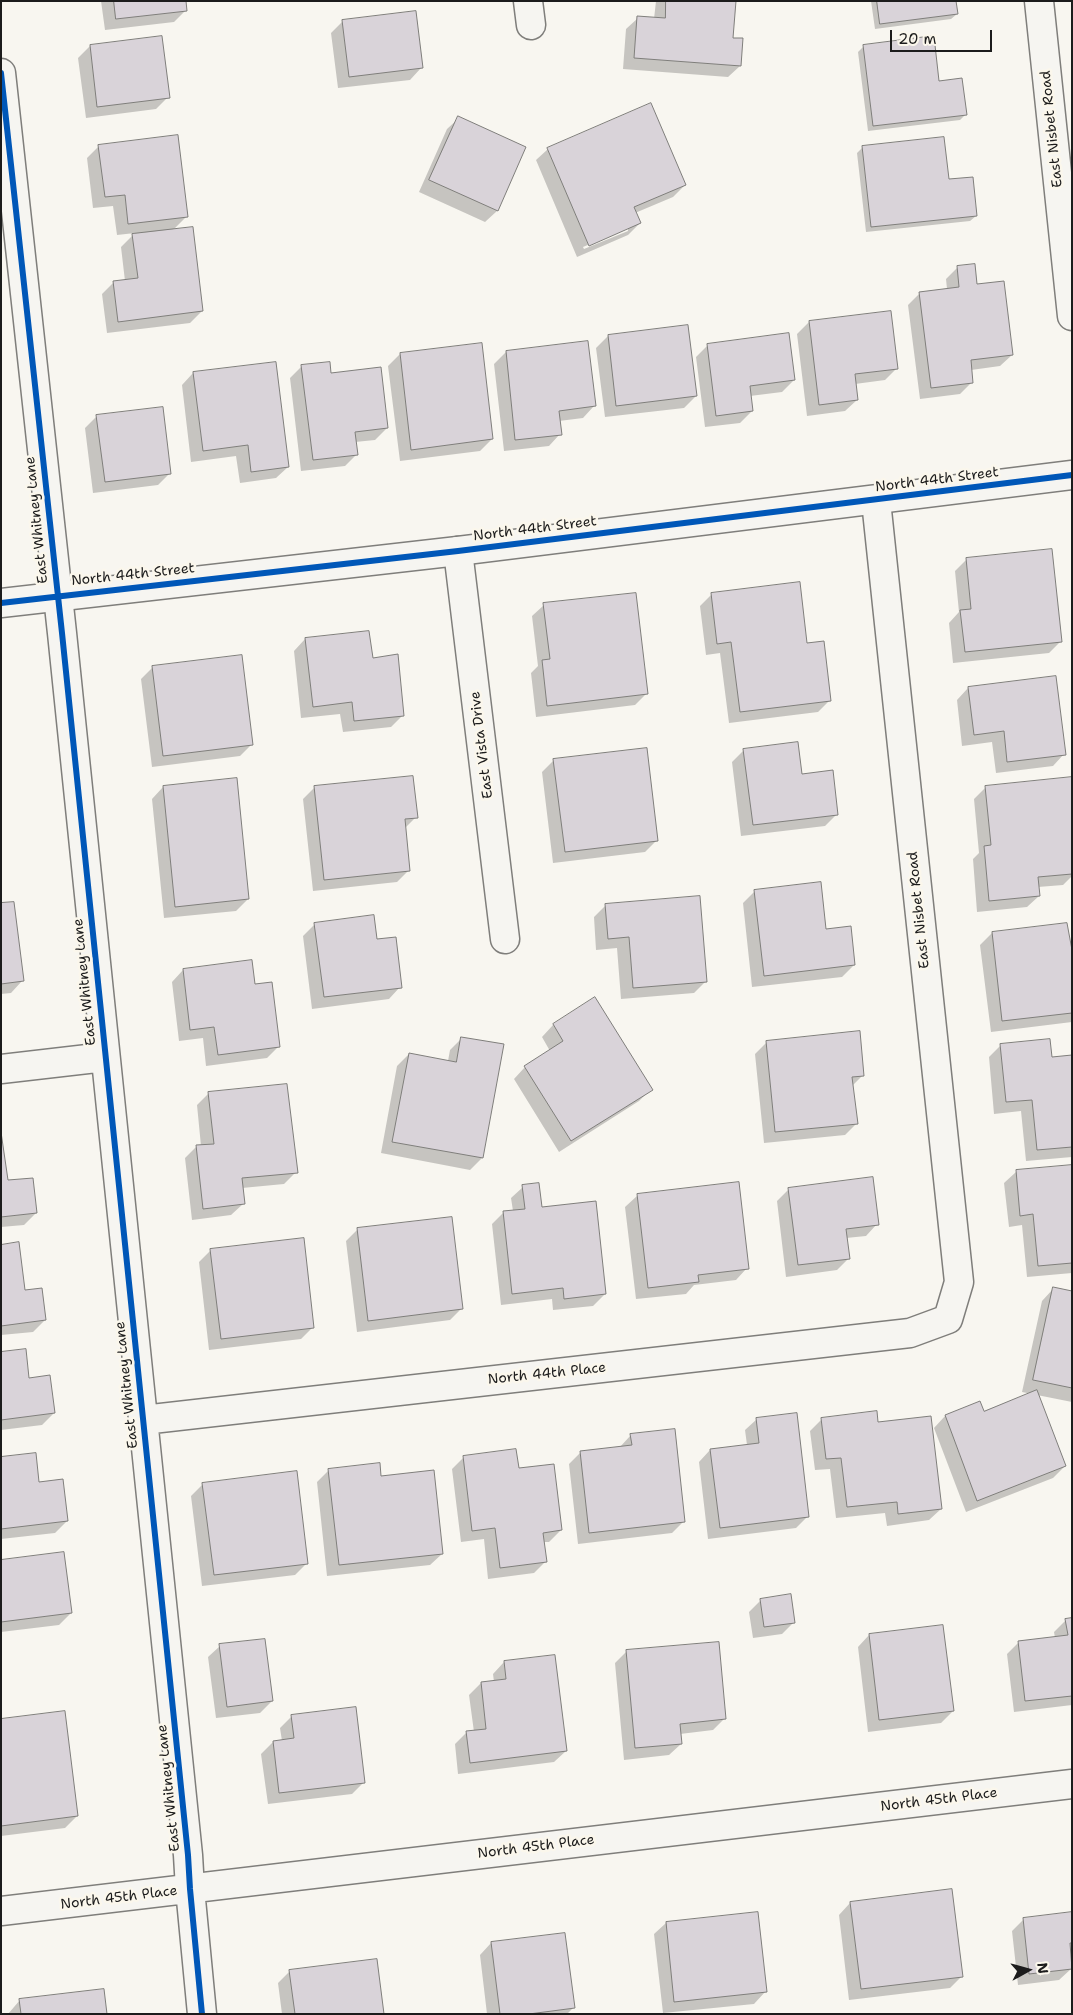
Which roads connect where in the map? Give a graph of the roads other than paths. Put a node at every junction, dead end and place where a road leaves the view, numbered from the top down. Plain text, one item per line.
1 (1039, 1) edge
2 (1, 73) edge
3 (3, 113) edge
4 (1072, 316) edge
5 (1072, 475) edge
6 (876, 501) junction
7 (458, 551) junction
8 (58, 596) junction
9 (1, 603) edge
10 (505, 939) dead end
11 (105, 1057) junction
12 (1, 1070) edge
13 (948, 1318) joint
14 (143, 1420) junction
15 (1072, 1784) edge
16 (190, 1889) junction
17 (1, 1912) edge
18 (202, 2014) edge

1 - 4 street, East Nisbet Road
2 - 3 street, East Whitney Lane
3 - 8 street, East Whitney Lane
5 - 6 street, North 44th Street
6 - 7 street, North 44th Street
6 - 13 street, East Nisbet Road
7 - 8 street, North 44th Street
7 - 10 street, East Vista Drive
8 - 9 street, North 44th Street
8 - 11 street, East Whitney Lane
11 - 12 street
11 - 14 street, East Whitney Lane
13 - 14 street, North 44th Place
14 - 16 street, East Whitney Lane
15 - 16 street, North 45th Place
16 - 17 street, North 45th Place
16 - 18 street, East Whitney Lane

